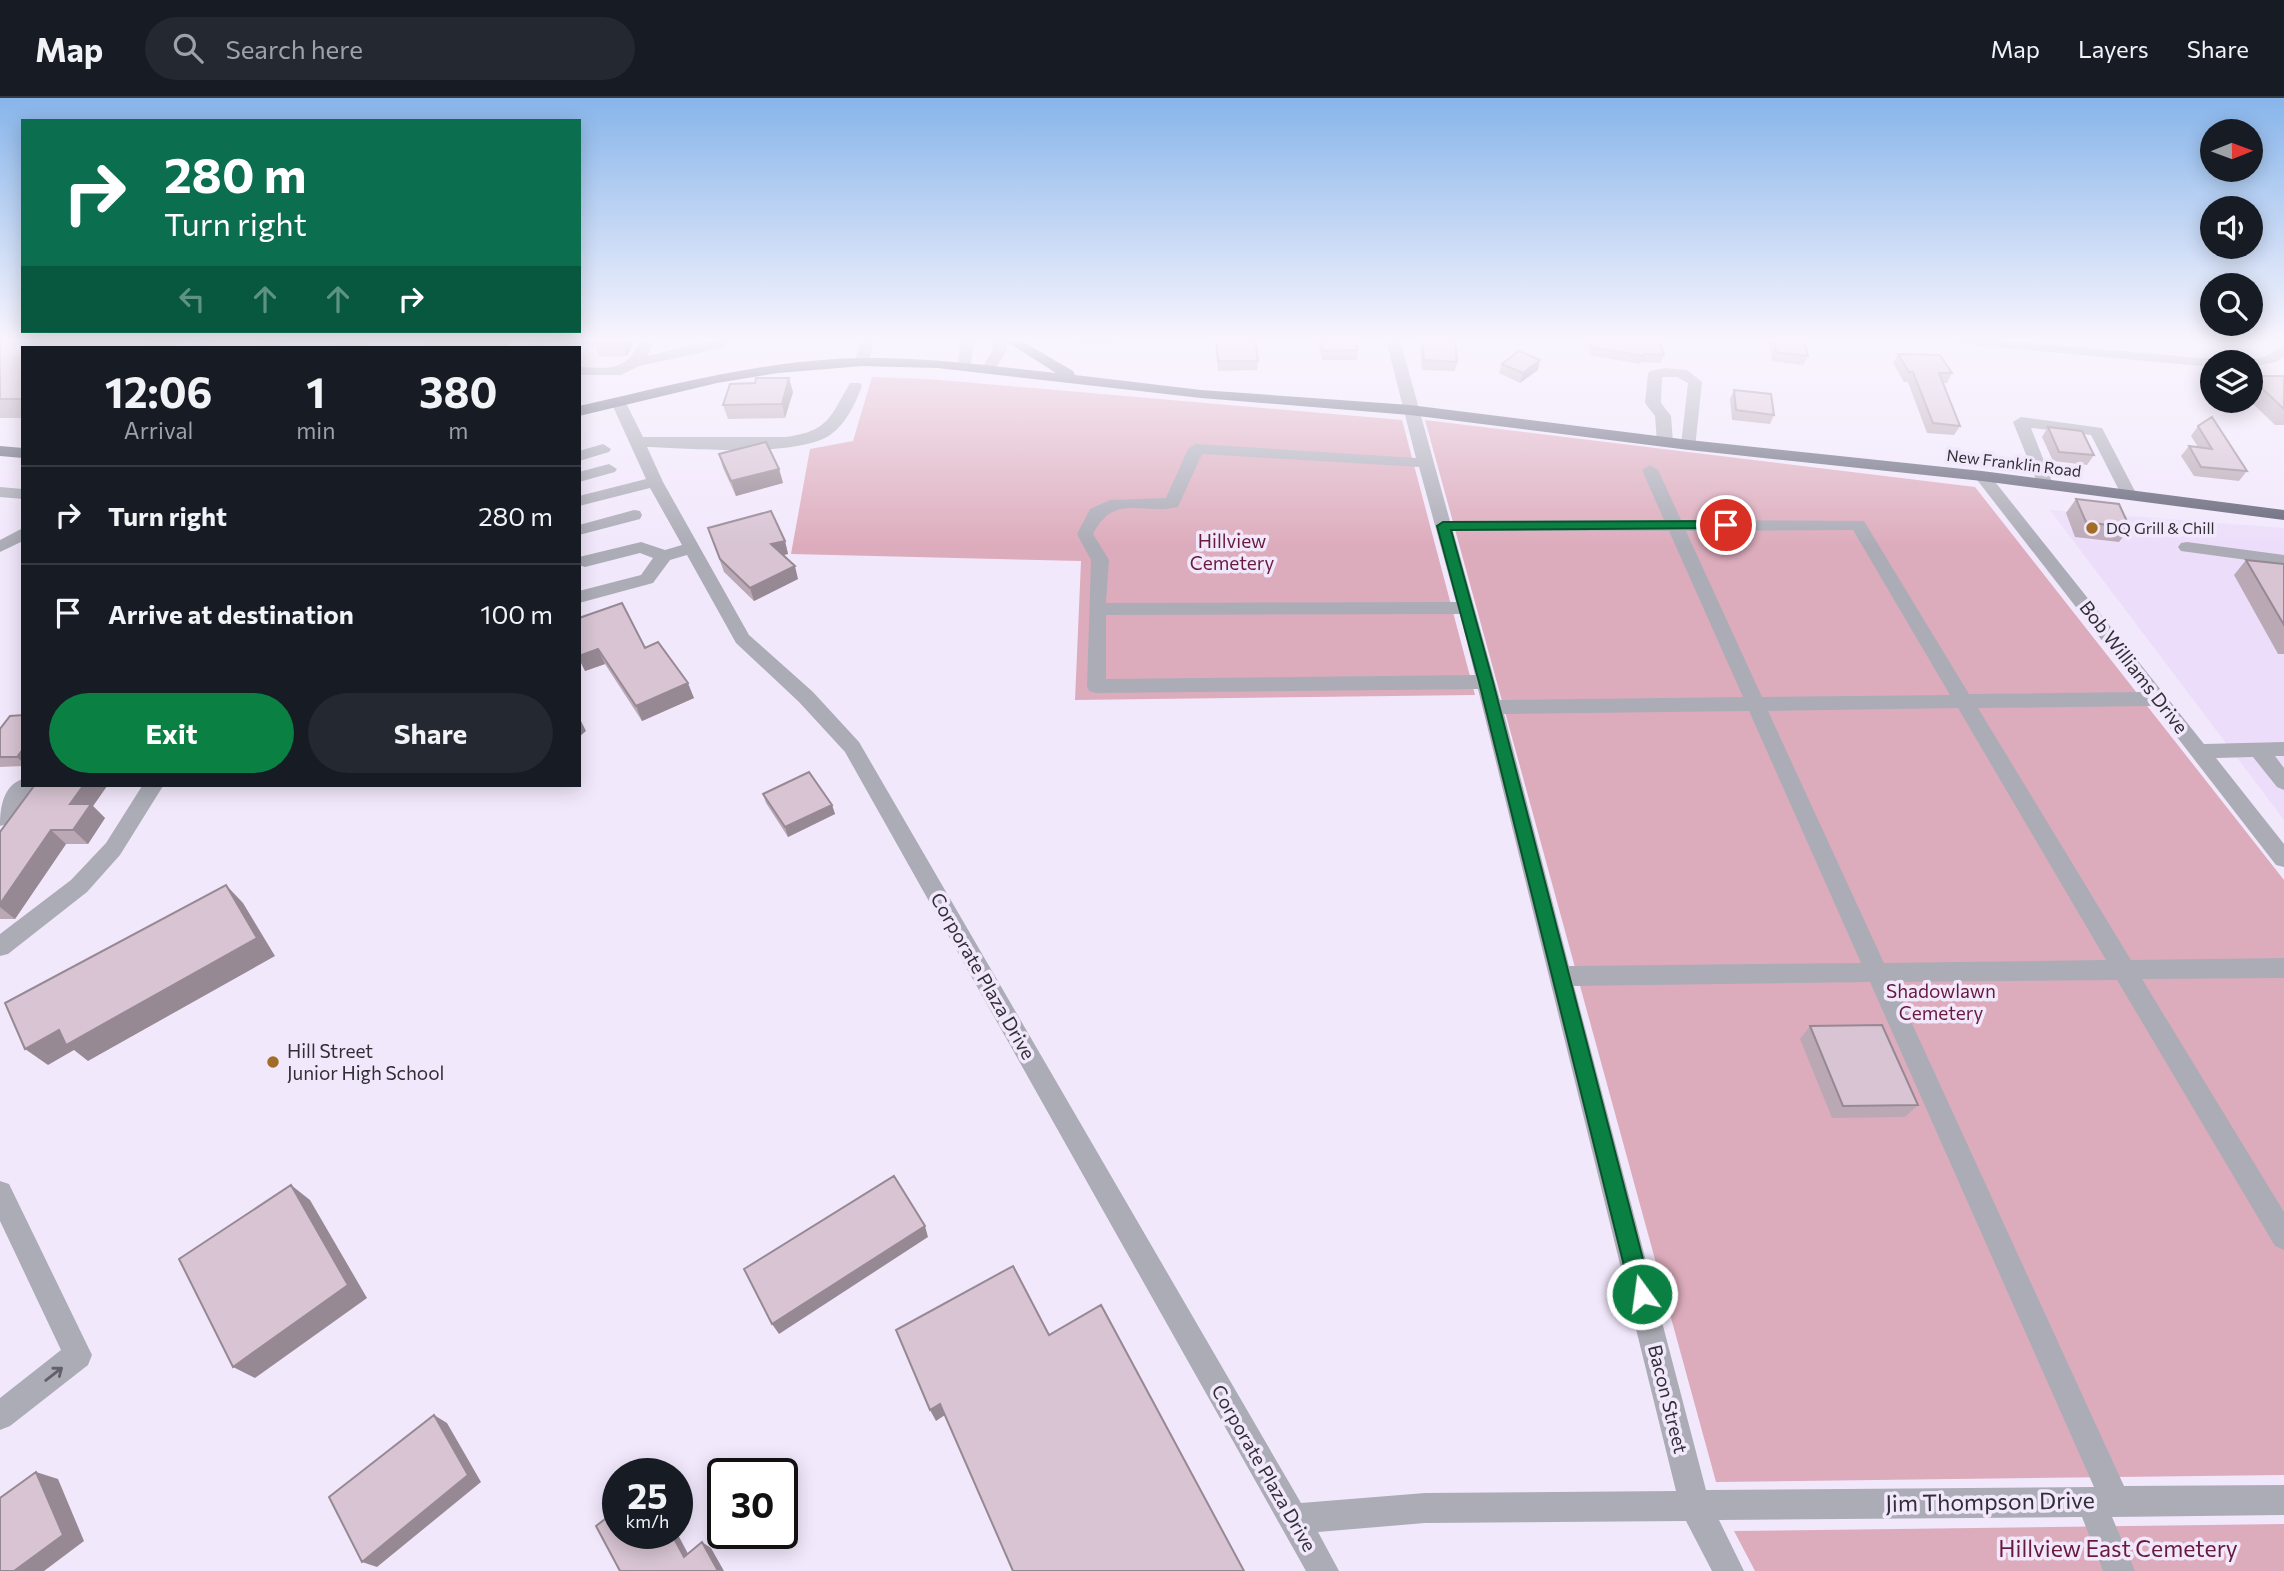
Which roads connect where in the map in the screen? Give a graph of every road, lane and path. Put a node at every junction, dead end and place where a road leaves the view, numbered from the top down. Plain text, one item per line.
1 (622, 409) edge
2 (845, 409) edge
3 (1394, 409) edge
4 (1657, 409) edge
5 (1692, 409) edge
6 (1410, 410) junction
7 (637, 442) junction
8 (1665, 442) junction
9 (1689, 445) junction
10 (603, 449) dead end
11 (0, 451) edge
12 (21, 453) edge
13 (581, 455) edge
14 (1426, 463) junction
15 (609, 469) dead end
16 (1650, 470) dead end
17 (581, 476) edge
18 (1982, 476) junction
19 (655, 482) junction
20 (2045, 484) junction
21 (0, 492) edge
22 (21, 494) edge
23 (2129, 495) junction
24 (581, 502) edge
25 (634, 515) dead end
26 (2284, 516) edge
27 (1674, 525) junction
28 (1443, 526) junction
29 (581, 531) edge
30 (21, 534) edge
31 (0, 547) edge
32 (2187, 547) dead end
33 (691, 548) junction
34 (664, 556) junction
35 (2284, 560) edge
36 (582, 562) edge
37 (581, 596) edge
38 (1467, 608) junction
39 (1097, 609) junction
40 (1486, 682) junction
41 (2160, 699) junction
42 (1964, 701) junction
43 (1755, 704) junction
44 (1492, 707) junction
45 (2284, 749) edge
46 (2259, 750) junction
47 (2200, 751) junction
48 (2284, 782) edge
49 (23, 787) edge
50 (152, 787) edge
51 (0, 818) edge
52 (2284, 859) edge
53 (0, 947) edge
54 (2284, 968) edge
55 (2124, 970) junction
56 (1875, 973) junction
57 (1561, 976) junction
58 (0, 1193) edge
59 (2284, 1237) edge
60 (0, 1416) edge
61 (2284, 1500) edge
62 (2103, 1501) junction
63 (1695, 1506) junction
64 (1293, 1519) junction
65 (1322, 1571) edge
66 (1728, 1571) edge
67 (2119, 1571) edge

1 - 7 street, Corporate Plaza Drive
2 - 7 street
3 - 6 highway, New Franklin Road
4 - 8 street
5 - 9 street
6 - 8 highway, New Franklin Road
6 - 14 street, Bacon Street
7 - 19 street, Corporate Plaza Drive
8 - 9 highway, New Franklin Road
9 - 18 highway, New Franklin Road
10 - 13 street
11 - 12 highway
14 - 28 street, Bacon Street
14 - 39 street
15 - 17 street
16 - 27 street
18 - 20 highway, New Franklin Road
18 - 41 street, Bob Williams Drive
19 - 24 street
19 - 33 street, Corporate Plaza Drive
20 - 23 highway, New Franklin Road
20 - 23 street
21 - 22 street
23 - 26 highway, New Franklin Road
25 - 29 street
27 - 28 street
27 - 42 street
27 - 43 street
28 - 38 street, Bacon Street
30 - 31 street
32 - 35 street
33 - 34 street
33 - 64 street, Corporate Plaza Drive
34 - 36 street
34 - 37 street
38 - 39 street
38 - 40 street, Bacon Street
39 - 40 street
40 - 44 street, Bacon Street
41 - 42 street
41 - 47 street, Bob Williams Drive
42 - 43 street
42 - 55 street
43 - 44 street
43 - 56 street
44 - 57 street, Bacon Street
45 - 46 street
46 - 47 street
46 - 48 street
47 - 52 street, Bob Williams Drive
49 - 51 street
50 - 53 street
54 - 55 street
55 - 56 street
55 - 59 street
56 - 57 street
56 - 62 street
57 - 63 street, Bacon Street
60 -> 58 street
61 - 62 street, Jim Thompson Drive
62 - 63 street, Jim Thompson Drive
62 - 67 street
63 - 64 street, Jim Thompson Drive
63 - 66 street, Bacon Street
64 - 65 street, Corporate Plaza Drive

